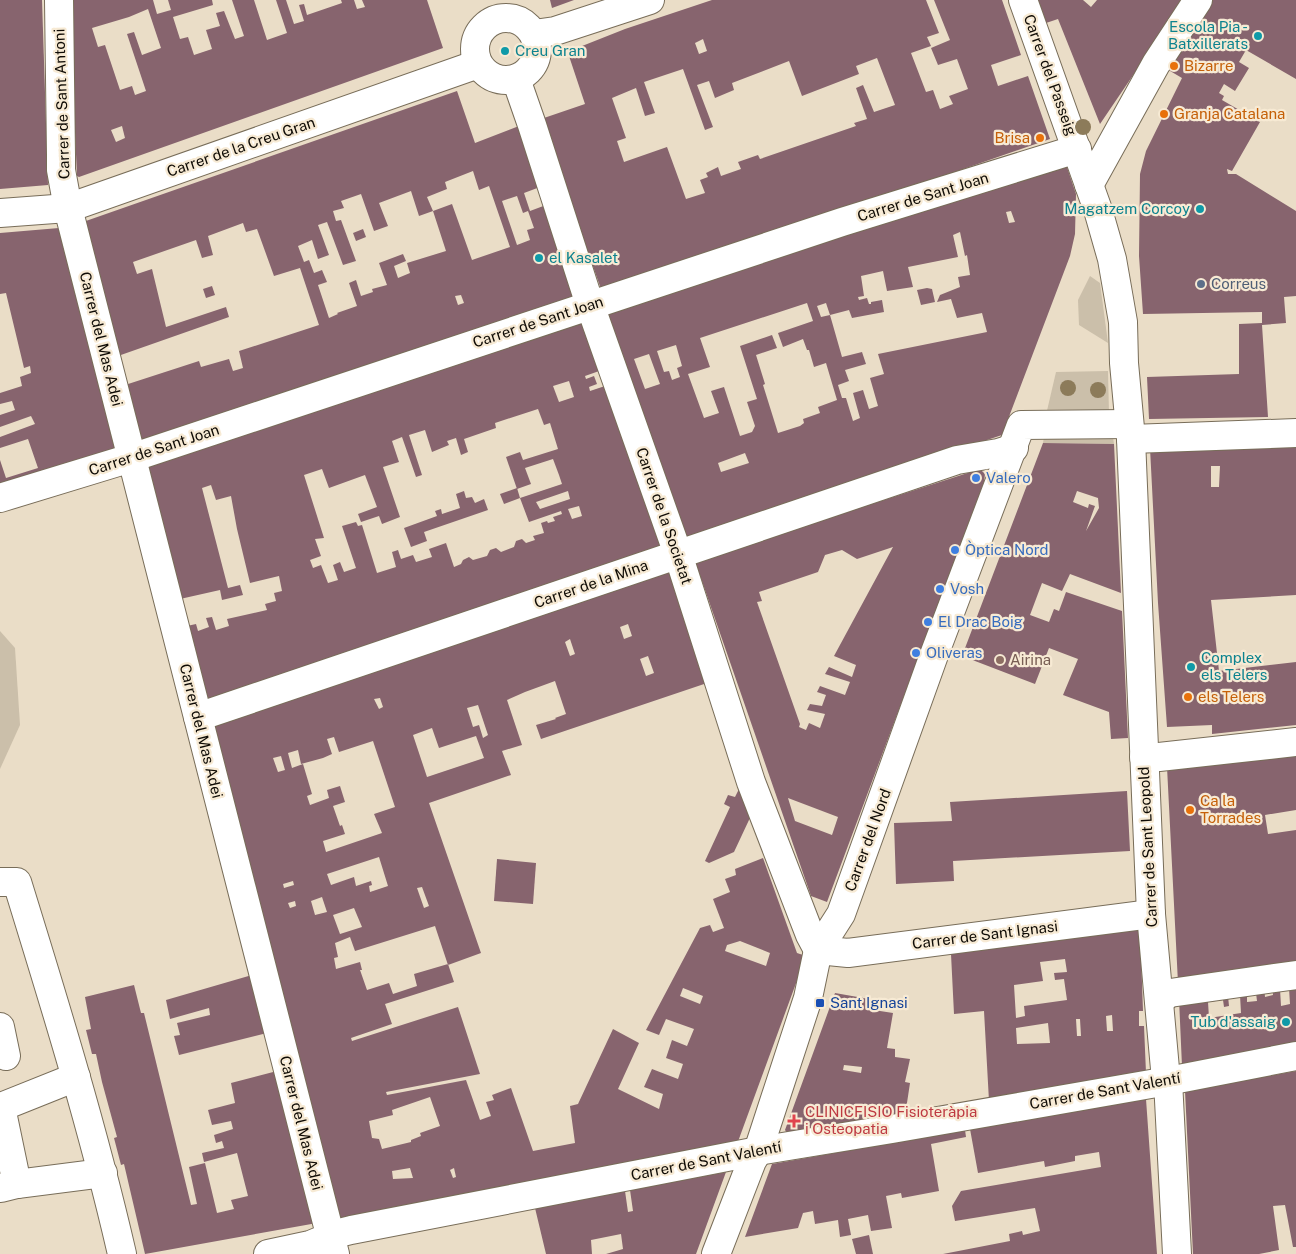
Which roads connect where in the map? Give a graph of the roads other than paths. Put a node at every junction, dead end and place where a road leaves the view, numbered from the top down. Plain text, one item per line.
1 (59, 0) edge
2 (650, 0) edge
3 (1023, 0) edge
4 (1198, 0) edge
5 (487, 11) edge
6 (534, 34) junction
7 (478, 64) junction
8 (516, 79) junction
9 (1077, 150) junction
10 (1089, 185) junction
11 (68, 208) junction
12 (0, 213) edge
13 (590, 305) junction
14 (1130, 431) junction
15 (1296, 432) edge
16 (1018, 437) junction
17 (131, 458) junction
18 (0, 498) edge
19 (678, 554) junction
20 (198, 717) junction
21 (1296, 742) edge
22 (1144, 757) junction
23 (0, 882) edge
24 (1151, 914) junction
25 (818, 950) junction
26 (1296, 975) edge
27 (1159, 1000) junction
28 (0, 1027) edge
29 (6, 1056) dead end
30 (1296, 1056) edge
31 (76, 1077) junction
32 (1168, 1081) junction
33 (758, 1151) junction
34 (103, 1173) junction
35 (8, 1186) edge
36 (332, 1245) edge
37 (122, 1254) edge
38 (268, 1254) edge
39 (716, 1254) edge
40 (1177, 1254) edge

1 - 11 street, Carrer de Sant Antoni
2 - 6 street
3 - 9 street, Carrer del Passeig
4 - 10 street
5 - 6 street
5 - 7 street
6 - 8 street
7 - 8 street
7 - 11 street, Carrer de la Creu Gran
8 - 13 street, Carrer de la Societat
9 - 10 street, Carrer del Passeig
9 - 13 street, Carrer de Sant Joan
10 - 14 street, Carrer de Sant Leopold
11 - 12 street, Carrer de la Creu Gran
11 - 17 street, Carrer del Mas Adei
13 - 17 street, Carrer de Sant Joan
13 - 19 street, Carrer de la Societat
14 - 15 street, Carrer de la Mina
14 - 16 street, Carrer de la Mina
14 - 22 street, Carrer de Sant Leopold
16 - 19 street, Carrer de la Mina
16 - 25 street, Carrer del Nord
17 - 18 street, Carrer de Sant Joan
17 - 20 street, Carrer del Mas Adei
19 - 20 street, Carrer de la Mina
19 - 25 street, Carrer de la Societat
20 - 36 street, Carrer del Mas Adei
21 - 22 street
22 - 24 street, Carrer de Sant Leopold
23 - 31 street
24 - 25 street, Carrer de Sant Ignasi
24 - 27 street, Carrer de Sant Leopold
25 - 33 street, Carrer del Nord
26 - 27 street
27 - 32 street, Carrer de Sant Leopold
28 - 29 street
30 - 32 street, Carrer de Sant Valentí
31 - 34 street
31 - 35 street
32 - 33 street, Carrer de Sant Valentí
32 - 40 street, Carrer de Sant Leopold
33 - 36 street, Carrer de Sant Valentí
33 - 39 street, Carrer del Nord
34 - 35 street
34 - 37 street
36 - 38 street, Carrer de Sant Valentí

